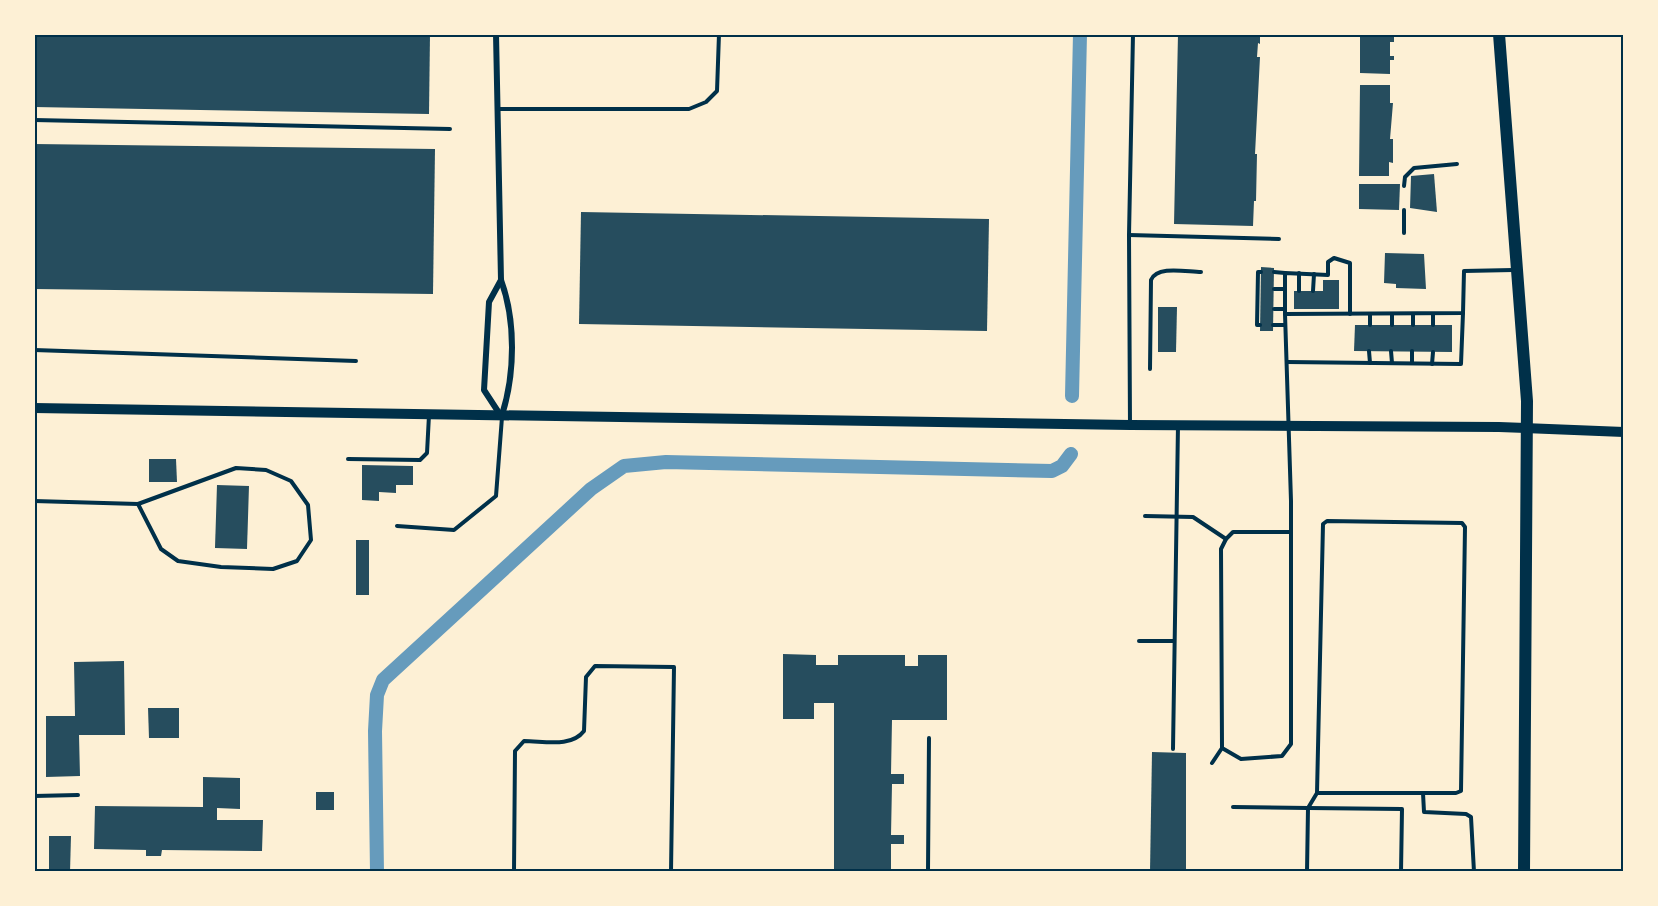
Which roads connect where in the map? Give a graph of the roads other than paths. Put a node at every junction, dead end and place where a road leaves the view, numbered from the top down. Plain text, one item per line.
1 (496, 34) edge
2 (719, 34) edge
3 (1133, 34) edge
4 (1499, 34) edge
5 (498, 109) junction
6 (34, 120) edge
7 (450, 129) dead end
8 (1457, 164) dead end
9 (1404, 186) dead end
10 (1404, 210) dead end
11 (1404, 233) dead end
12 (1129, 235) junction
13 (1279, 239) dead end
14 (1517, 270) junction
15 (1201, 272) dead end
16 (1261, 272) dead end
17 (1274, 273) dead end
18 (1285, 273) junction
19 (1299, 273) junction
20 (1314, 274) junction
21 (501, 280) junction
22 (1274, 289) dead end
23 (1285, 289) junction
24 (1299, 291) dead end
25 (1313, 291) dead end
26 (1274, 309) dead end
27 (1285, 312) junction
28 (1463, 313) junction
29 (1350, 314) junction
30 (1370, 314) junction
31 (1392, 314) junction
32 (1413, 314) junction
33 (1433, 314) junction
34 (1260, 325) dead end
35 (1273, 325) dead end
36 (1285, 325) junction
37 (1370, 325) dead end
38 (1392, 325) dead end
39 (1413, 325) dead end
40 (1433, 325) dead end
41 (34, 350) edge
42 (1369, 351) dead end
43 (1391, 351) dead end
44 (1412, 351) dead end
45 (1433, 352) dead end
46 (356, 361) dead end
47 (1287, 362) junction
48 (1370, 363) junction
49 (1392, 363) junction
50 (1412, 363) junction
51 (1432, 364) junction
52 (1150, 369) dead end
53 (34, 408) edge
54 (429, 414) junction
55 (502, 416) junction
56 (1130, 425) junction
57 (1178, 425) junction
58 (1287, 426) junction
59 (1527, 428) junction
60 (1623, 432) edge
61 (348, 459) dead end
62 (34, 501) edge
63 (138, 504) junction
64 (1145, 516) dead end
65 (1176, 516) junction
66 (397, 526) dead end
67 (1291, 532) junction
68 (1226, 539) junction
69 (1139, 641) dead end
70 (1174, 641) junction
71 (930, 738) dead end
72 (1221, 748) junction
73 (1173, 749) dead end
74 (1212, 763) dead end
75 (1317, 793) junction
76 (1423, 793) junction
77 (78, 795) dead end
78 (34, 796) edge
79 (1233, 807) dead end
80 (1308, 808) junction
81 (514, 872) edge
82 (671, 872) edge
83 (928, 872) edge
84 (1307, 872) edge
85 (1401, 872) edge
86 (1474, 872) edge
87 (1524, 872) edge

1 - 5 street
2 - 5 lane
3 - 12 lane
4 - 14 main road
5 - 21 street
6 - 7 lane
8 - 9 lane
10 - 11 lane
12 - 13 lane
12 - 56 lane
14 - 28 lane
14 - 59 main road
15 - 52 lane
16 - 34 lane
17 - 18 lane
18 - 19 lane
18 - 23 lane
19 - 20 lane
19 - 24 lane
20 - 25 lane
20 - 29 lane
21 - 55 street
21 - 55 street
22 - 23 lane
23 - 27 lane
26 - 27 lane
27 - 29 lane
27 - 36 lane
28 - 33 lane
28 - 51 lane
29 - 30 lane
30 - 31 lane
30 - 37 lane
31 - 32 lane
31 - 38 lane
32 - 33 lane
32 - 39 lane
33 - 40 lane
35 - 36 lane
36 - 47 lane
41 - 46 lane
42 - 48 lane
43 - 49 lane
44 - 50 lane
45 - 51 lane
47 - 48 lane
47 - 58 lane
48 - 49 lane
49 - 50 lane
50 - 51 lane
53 - 54 main road
54 - 55 main road
54 - 61 lane
55 - 56 main road
55 - 66 lane
56 - 57 main road
57 - 58 main road
57 - 65 lane
58 - 59 main road
58 - 67 lane
59 - 60 main road
59 - 87 main road
62 - 63 lane
63 - 63 lane
64 - 65 lane
65 - 68 lane
65 - 70 lane
67 - 68 lane
67 - 72 lane
68 - 72 lane
69 - 70 lane
70 - 73 lane
71 - 83 lane
72 - 74 lane
75 - 76 lane
75 - 76 lane
75 - 80 lane
76 - 86 lane
77 - 78 lane
79 - 80 lane
80 - 84 lane
80 - 85 lane
81 - 82 lane

